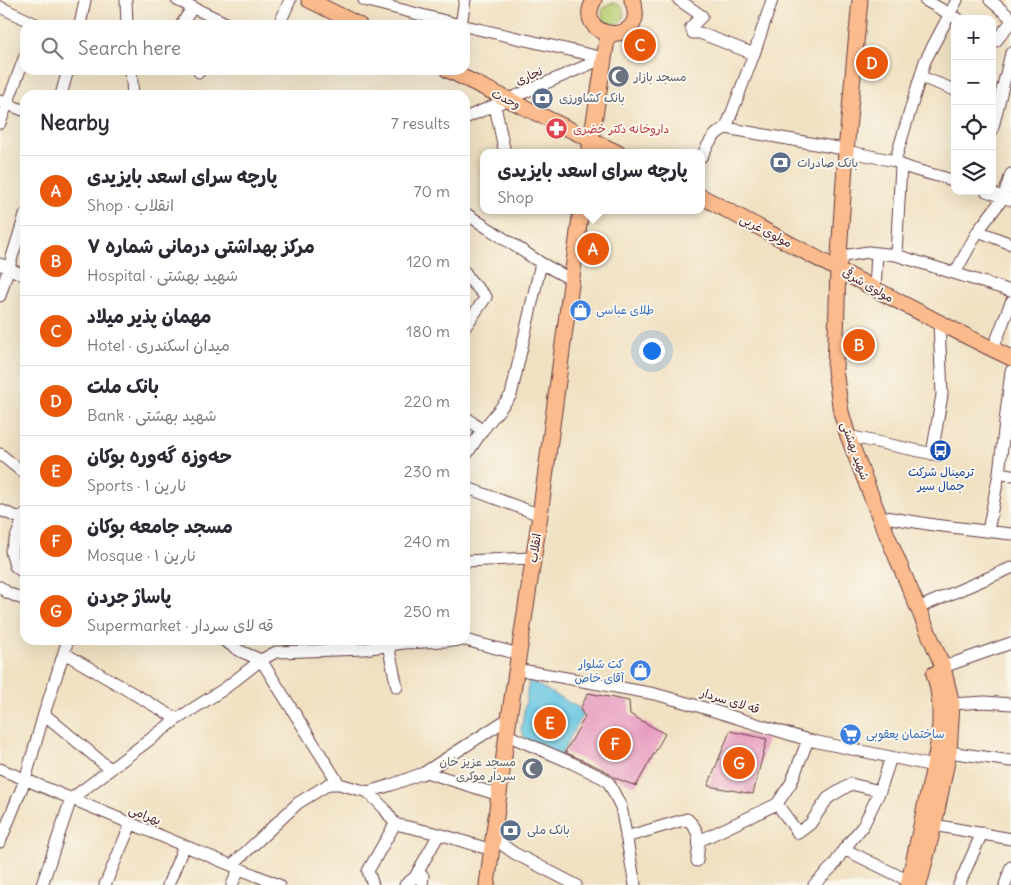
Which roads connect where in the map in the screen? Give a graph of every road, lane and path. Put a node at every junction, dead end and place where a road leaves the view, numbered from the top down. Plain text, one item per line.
1 (85, 0) edge
2 (126, 0) edge
3 (177, 0) edge
4 (290, 0) edge
5 (310, 0) edge
6 (364, 0) edge
7 (465, 0) edge
8 (594, 0) edge
9 (632, 0) edge
10 (679, 0) edge
11 (772, 0) edge
12 (851, 0) edge
13 (860, 0) edge
14 (925, 0) edge
15 (957, 0) edge
16 (990, 0) edge
17 (386, 3) edge
18 (0, 7) edge
19 (193, 7) junction
20 (952, 15) edge
21 (954, 15) edge
22 (27, 20) edge
23 (81, 20) edge
24 (127, 20) edge
25 (184, 20) edge
26 (219, 20) edge
27 (281, 20) edge
28 (349, 20) edge
29 (443, 20) edge
30 (461, 20) edge
31 (1011, 20) edge
32 (951, 21) edge
33 (470, 27) edge
34 (608, 34) junction
35 (996, 38) edge
36 (996, 41) edge
37 (1011, 52) edge
38 (754, 54) junction
39 (604, 58) junction
40 (20, 67) edge
41 (67, 75) edge
42 (131, 75) edge
43 (456, 75) edge
44 (921, 76) junction
45 (951, 88) edge
46 (62, 90) edge
47 (133, 90) edge
48 (4, 102) edge
49 (501, 103) junction
50 (995, 105) edge
51 (20, 109) edge
52 (470, 116) edge
53 (0, 123) edge
54 (726, 128) junction
55 (590, 146) edge
56 (505, 149) edge
57 (842, 149) junction
58 (705, 150) edge
59 (898, 163) junction
60 (1011, 174) edge
61 (951, 179) edge
62 (705, 199) edge
63 (1007, 199) edge
64 (580, 214) edge
65 (470, 216) edge
66 (20, 228) edge
67 (978, 231) junction
68 (1011, 244) edge
69 (877, 252) junction
70 (896, 255) junction
71 (541, 263) junction
72 (5, 266) edge
73 (834, 267) junction
74 (955, 273) junction
75 (20, 274) edge
76 (0, 280) edge
77 (470, 280) edge
78 (572, 280) junction
79 (875, 290) junction
80 (1011, 291) edge
81 (0, 296) edge
82 (1011, 302) edge
83 (470, 319) edge
84 (939, 323) junction
85 (993, 349) junction
86 (1011, 358) edge
87 (1011, 371) edge
88 (470, 420) edge
89 (482, 431) junction
90 (848, 436) junction
91 (470, 449) edge
92 (0, 454) edge
93 (20, 470) edge
94 (999, 473) junction
95 (1011, 475) edge
96 (470, 489) edge
97 (0, 510) edge
98 (540, 515) junction
99 (20, 516) edge
100 (879, 516) junction
101 (20, 527) edge
102 (988, 531) junction
103 (1011, 534) edge
104 (533, 558) junction
105 (470, 560) edge
106 (1011, 568) edge
107 (20, 570) edge
108 (0, 587) edge
109 (20, 598) edge
110 (918, 608) junction
111 (470, 642) edge
112 (1011, 643) edge
113 (67, 645) edge
114 (231, 645) edge
115 (245, 645) edge
116 (325, 645) edge
117 (388, 645) joint
118 (243, 652) junction
119 (64, 654) junction
120 (261, 660) junction
121 (518, 661) junction
122 (943, 667) junction
123 (397, 687) dead end
124 (952, 704) junction
125 (1011, 704) edge
126 (44, 714) junction
127 (509, 718) junction
128 (177, 720) junction
129 (507, 735) junction
130 (808, 740) junction
131 (949, 752) junction
132 (891, 757) junction
133 (1011, 762) edge
134 (934, 766) junction
135 (0, 769) edge
136 (110, 769) junction
137 (422, 774) junction
138 (25, 780) junction
139 (339, 784) junction
140 (880, 791) junction
141 (368, 792) junction
142 (499, 795) junction
143 (71, 799) junction
144 (777, 804) junction
145 (130, 824) junction
146 (394, 824) junction
147 (934, 825) junction
148 (982, 833) junction
149 (439, 834) junction
150 (626, 837) junction
151 (1011, 839) edge
152 (699, 841) junction
153 (0, 842) edge
154 (493, 844) junction
155 (184, 846) junction
156 (844, 849) junction
157 (697, 861) dead end
158 (1011, 866) edge
159 (235, 867) junction
160 (912, 884) edge
161 (42, 885) edge
162 (105, 885) edge
163 (168, 885) edge
164 (232, 885) edge
165 (279, 885) edge
166 (373, 885) edge
167 (405, 885) edge
168 (487, 885) edge
169 (576, 885) edge
170 (634, 885) edge
171 (814, 885) edge
172 (959, 885) edge
173 (1005, 885) edge

1 - 23 street
2 - 24 street
3 - 19 street
4 - 27 street
5 - 28 main road
6 - 17 street
7 - 30 street
8 - 34 main road
9 - 34 main road
10 - 38 street
11 - 38 street
12 - 57 main road, شهید بهشتی
13 - 57 main road, شهید بهشتی
14 - 20 street
15 - 21 street
16 - 31 street
17 - 29 street
18 - 22 street
19 - 25 street
19 - 26 street
31 - 35 street
32 - 44 street
33 - 39 street
34 - 39 main road
36 - 37 street
37 - 50 street
38 - 54 street
39 - 49 street, نجاری
39 - 55 main road
40 - 48 street
41 - 46 street
42 - 47 street
43 - 49 main road, وحدت
44 - 45 street
44 - 59 street
48 - 51 street
48 - 53 street
49 - 52 street, نجاری
49 - 55 main road, وحدت
49 - 56 street
54 - 57 street
54 - 58 street
57 - 59 street
57 - 73 main road, شهید بهشتی
59 - 61 street
59 - 70 street
60 - 63 street
62 - 73 main road, مولوی غربی
63 - 67 street
64 - 78 main road, انقلاب
65 - 71 street
66 - 72 street
67 - 68 street
67 - 74 street
69 - 70 street, مولوی شرقی
69 - 73 street, مولوی شرقی
69 - 79 street
70 - 74 street, مولوی شرقی
71 - 78 street
71 - 89 street
72 - 75 street
72 - 76 street
72 - 81 street
73 - 79 main road, مولوی شرقی
73 - 90 main road, شهید بهشتی
73 - 134 main road, شهید بهشتی
74 - 80 street, مولوی شرقی
77 - 83 street
78 - 98 main road, انقلاب
79 - 84 main road, مولوی شرقی
82 - 85 street
84 - 85 main road, مولوی شرقی
84 - 90 street
85 - 86 main road, مولوی شرقی
87 - 94 street
88 - 89 street
89 - 91 street
90 - 100 main road, شهید بهشتی
92 - 93 street
94 - 95 street
94 - 102 street
96 - 98 street
97 - 99 street
98 - 104 main road, انقلاب
100 - 102 street
100 - 110 main road, شهید بهشتی
101 - 107 street
102 - 103 street
104 - 105 street
104 - 121 main road, انقلاب
106 - 110 street
108 - 109 street
110 - 122 main road, شهید بهشتی
111 - 121 street, قه لای سردار
112 - 122 street
113 - 119 street
114 - 118 street
115 - 118 street
116 - 117 street, قه لای سردار
116 - 120 street, قه لای سردار
117 - 123 street
118 - 120 street
119 - 126 street
119 - 128 street
120 - 128 street, قه لای سردار
120 - 139 street
121 - 127 main road, انقلاب
121 - 130 street, قه لای سردار
122 - 124 main road, شهید بهشتی
124 - 125 street
124 - 131 main road, شهید بهشتی
126 - 136 street
126 - 138 street
127 - 129 main road, انقلاب
127 - 137 street
128 - 136 street, قه لای سردار
129 - 142 main road, انقلاب
129 - 150 street
130 - 132 street, قه لای سردار
130 - 144 street
131 - 133 street
131 - 147 main road, شهید بهشتی
132 - 134 street, قه لای سردار
132 - 140 street
134 - 160 main road, شهید بهشتی
135 - 138 street, بهرامی
136 - 143 street, قه لای سردار
137 - 141 street
137 - 142 street
138 - 143 street, بهرامی
138 - 153 street
139 - 141 street
139 - 159 street
140 - 144 street
140 - 156 street
141 - 146 street
142 - 154 main road, انقلاب
143 - 145 street, بهرامی
143 - 161 street
144 - 152 street
145 - 155 street, بهرامی
145 - 162 street
146 - 149 street
146 - 166 street
147 - 148 street
147 - 160 main road, شهید بهشتی
148 - 151 street
148 - 172 street
149 - 154 street
149 - 167 street
150 - 152 street
150 - 170 street
152 - 157 street
154 - 168 main road, انقلاب
154 - 169 street
155 - 159 street, بهرامی
155 - 163 street
156 - 160 street
156 - 171 street
158 - 173 street
159 - 164 street
159 - 165 street, بهرامی

